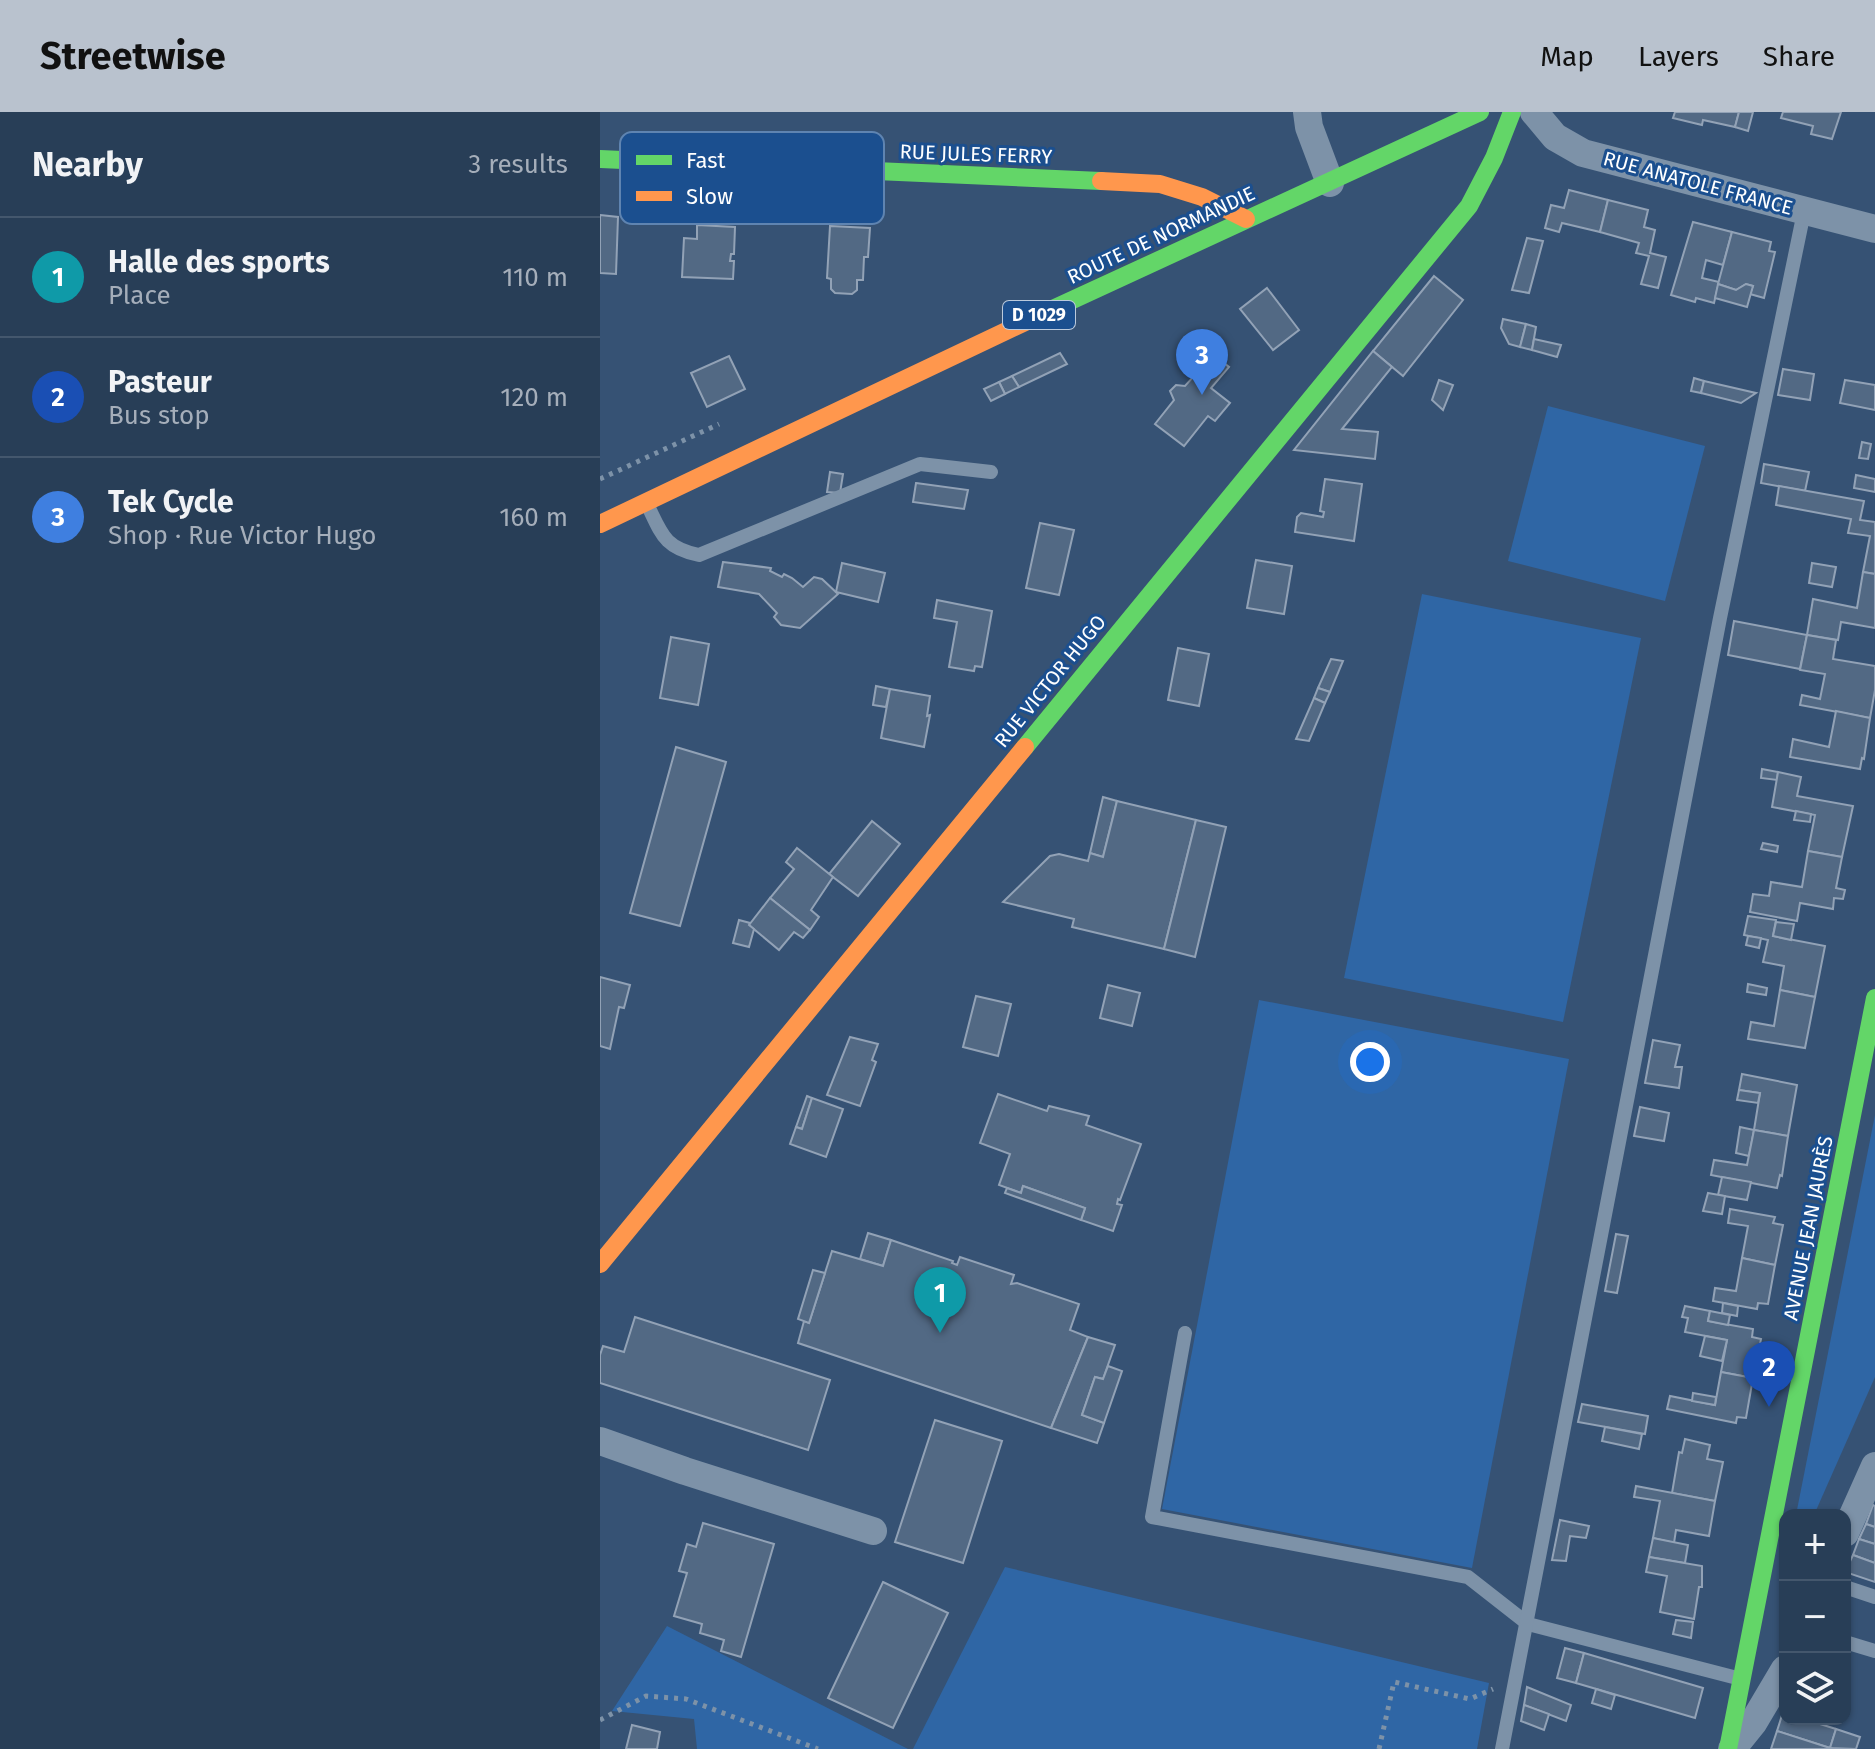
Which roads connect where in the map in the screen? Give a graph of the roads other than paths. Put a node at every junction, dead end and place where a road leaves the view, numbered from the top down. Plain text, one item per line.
1 (1307, 112) edge
2 (1480, 112) edge
3 (1512, 112) edge
4 (1534, 112) edge
5 (600, 159) edge
6 (620, 160) edge
7 (884, 172) edge
8 (1330, 183) junction
9 (1804, 212) junction
10 (1246, 219) junction
11 (1875, 229) edge
12 (991, 472) dead end
13 (646, 502) junction
14 (600, 524) edge
15 (1875, 998) edge
16 (603, 1255) edge
17 (1185, 1333) dead end
18 (600, 1441) edge
19 (1875, 1466) edge
20 (1851, 1520) edge
21 (873, 1531) dead end
22 (1775, 1567) edge
23 (1851, 1589) edge
24 (1875, 1597) edge
25 (1528, 1624) junction
26 (1851, 1644) edge
27 (1875, 1651) edge
28 (1742, 1679) junction
29 (1779, 1679) edge
30 (1502, 1749) edge
31 (1730, 1749) edge

1 - 8 street
2 - 8 street, ROUTE DE NORMANDIE / D 1029
3 - 16 street, RUE VICTOR HUGO
4 - 9 street, RUE ANATOLE FRANCE
5 - 6 street, RUE JULES FERRY
7 - 10 street, RUE JULES FERRY
8 - 10 street, ROUTE DE NORMANDIE / D 1029
9 - 11 street, RUE ANATOLE FRANCE
9 - 25 lane
10 - 13 street, ROUTE DE NORMANDIE / D 1029
12 - 13 lane
13 - 14 street, ROUTE DE NORMANDIE / D 1029
15 - 22 street, AVENUE JEAN JAURÈS
17 - 25 lane
18 - 21 street
19 - 20 street
22 - 28 street, AVENUE JEAN JAURÈS
23 - 24 lane
25 - 28 lane
25 - 30 lane
26 - 27 lane
28 - 31 street, AVENUE JEAN JAURÈS
29 - 31 street

